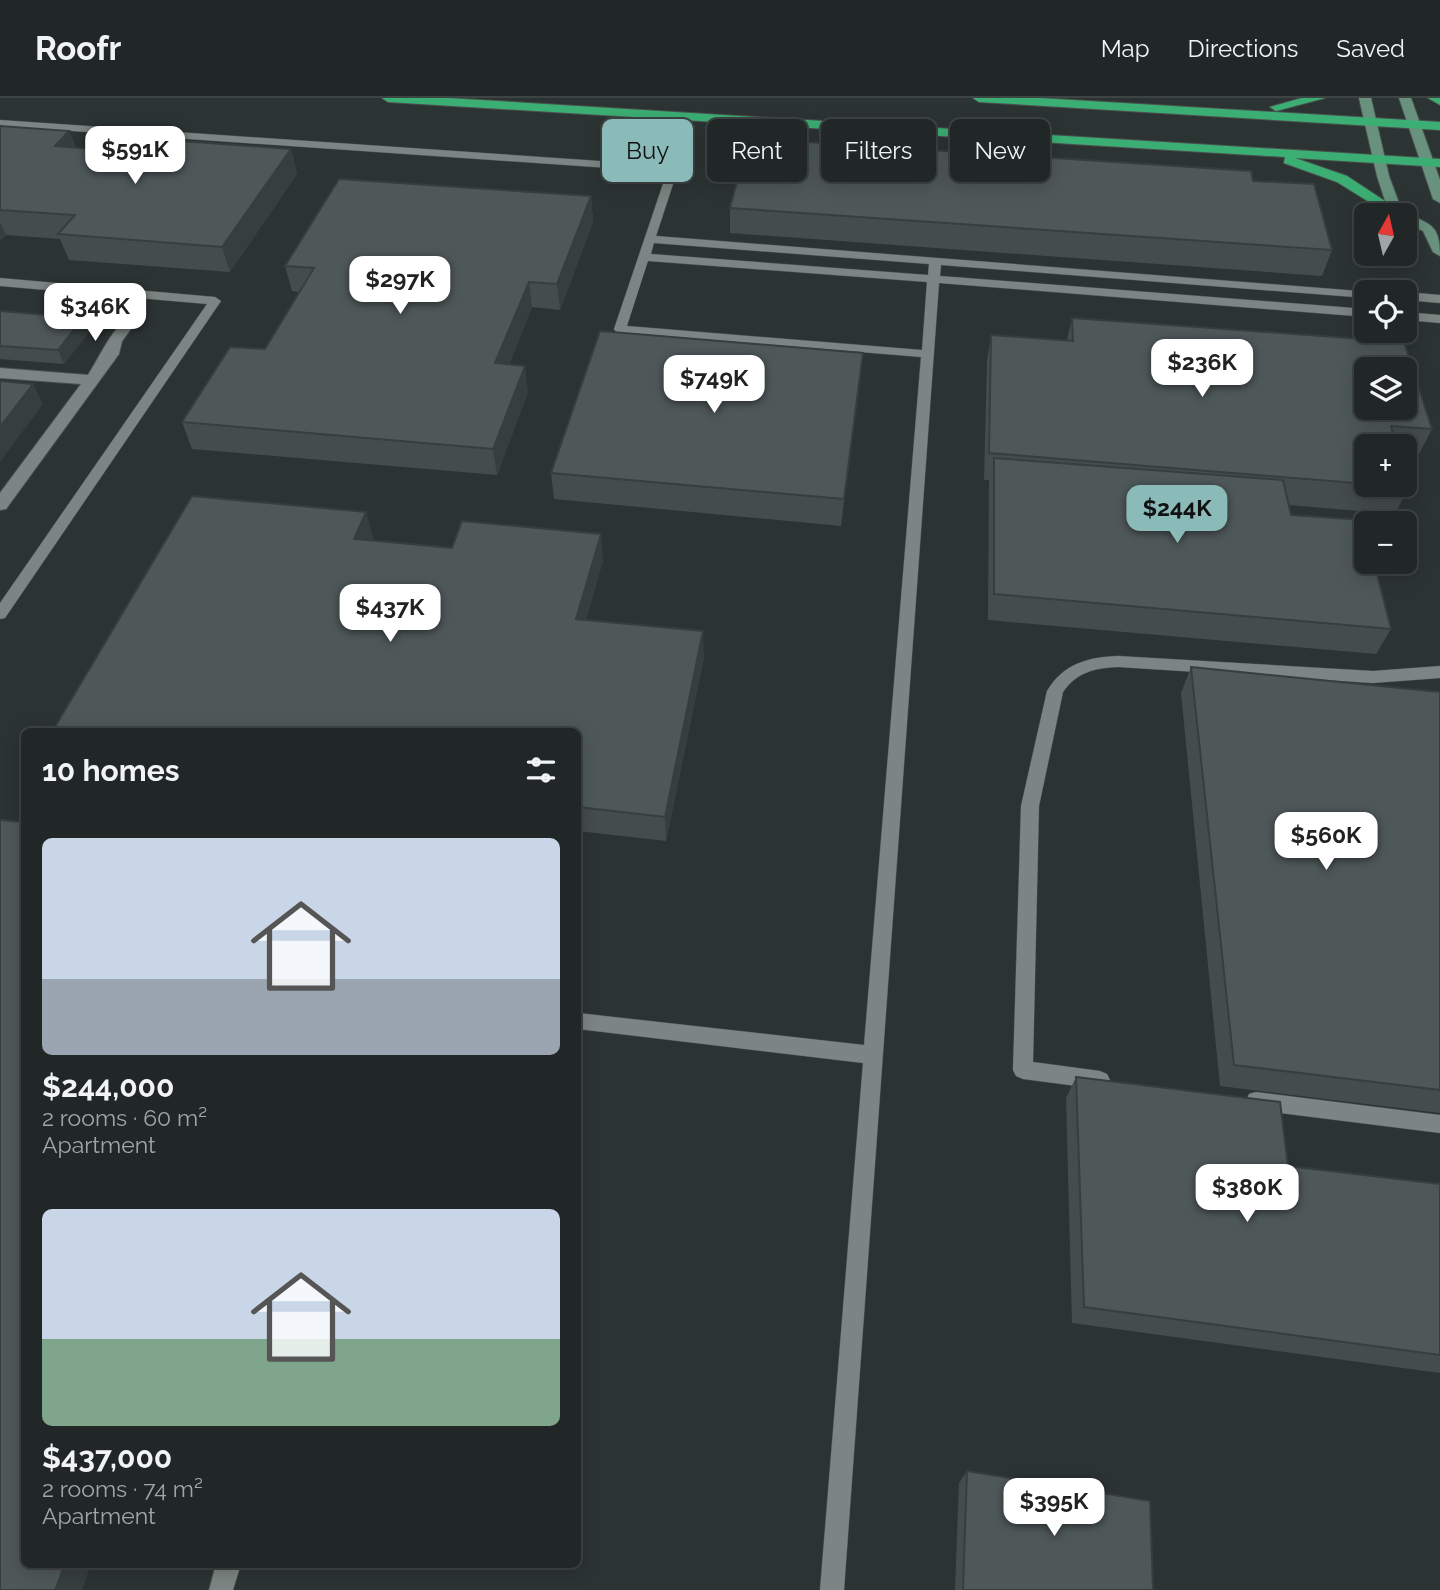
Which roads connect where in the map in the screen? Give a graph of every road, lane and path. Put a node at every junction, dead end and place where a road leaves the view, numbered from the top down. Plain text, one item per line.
1 (388, 98) edge
2 (979, 98) edge
3 (1319, 98) edge
4 (1365, 98) edge
5 (1405, 98) edge
6 (1434, 98) edge
7 (1440, 101) edge
8 (1236, 114) junction
9 (1371, 121) junction
10 (0, 123) edge
11 (1414, 124) junction
12 (1440, 126) edge
13 (1270, 153) junction
14 (1380, 159) junction
15 (1433, 162) edge
16 (1440, 199) edge
17 (1381, 203) edge
18 (1396, 203) edge
19 (1418, 220) edge
20 (1435, 225) edge
21 (650, 239) junction
22 (1440, 252) edge
23 (645, 257) junction
24 (934, 270) junction
25 (0, 282) edge
26 (1354, 293) edge
27 (1417, 297) edge
28 (1440, 299) edge
29 (1354, 312) edge
30 (1417, 317) edge
31 (1440, 318) edge
32 (127, 325) dead end
33 (928, 354) junction
34 (0, 373) edge
35 (91, 380) junction
36 (0, 505) edge
37 (0, 614) edge
38 (1440, 672) edge
39 (581, 1021) edge
40 (874, 1055) junction
41 (1118, 1083) edge
42 (1239, 1098) edge
43 (1440, 1124) edge
44 (228, 1568) edge
45 (220, 1590) edge
46 (832, 1590) edge

1 - 13 highway
2 - 8 highway
3 - 8 highway
4 - 9 main road
5 - 11 main road
6 - 7 highway
8 - 9 highway
9 - 11 highway
9 - 14 main road
10 - 21 lane
11 - 12 highway
11 - 15 main road
13 - 14 highway
13 - 17 highway
14 - 15 highway
14 - 18 main road
15 - 16 main road
19 - 20 main road
20 - 22 main road
21 - 23 lane
21 - 24 lane
23 - 24 lane
23 - 33 lane
24 - 26 lane
24 - 29 lane
24 - 33 lane
25 - 37 lane
27 - 28 lane
30 - 31 lane
32 - 35 street
33 - 40 lane
34 - 35 street
35 - 36 street
38 - 41 lane
39 - 40 lane
40 - 46 lane
42 - 43 lane
44 - 45 lane

